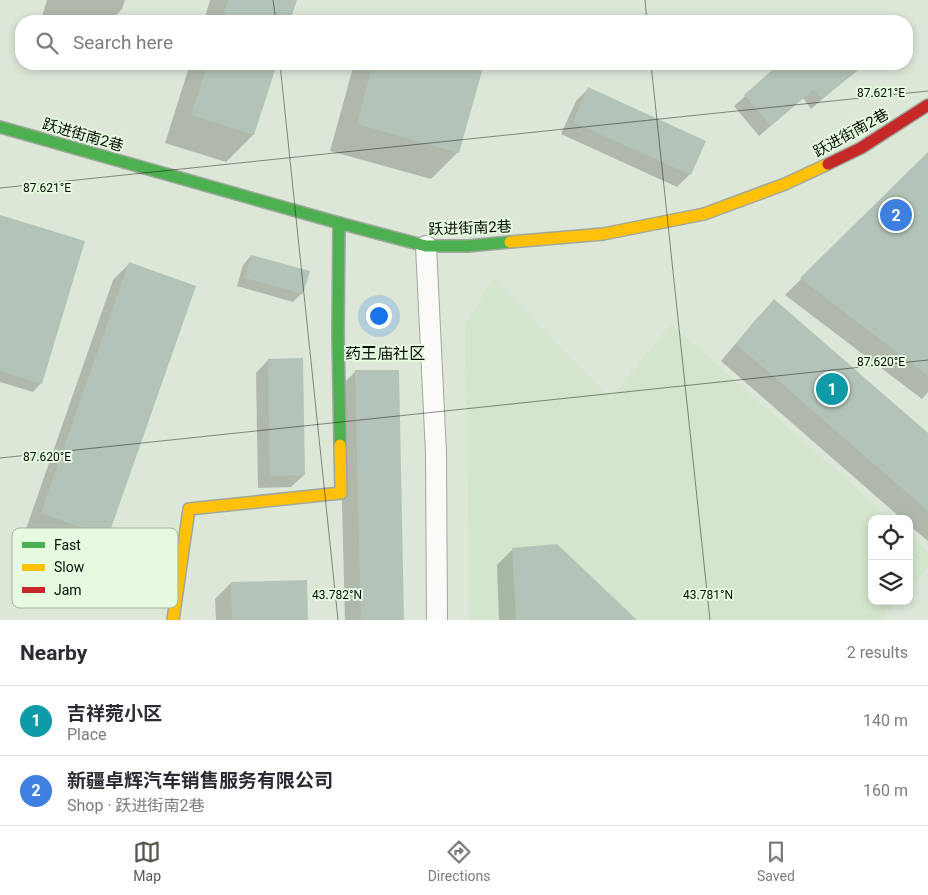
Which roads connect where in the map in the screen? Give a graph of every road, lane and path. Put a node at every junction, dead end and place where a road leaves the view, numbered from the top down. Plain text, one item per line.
1 (928, 105) edge
2 (0, 126) edge
3 (339, 223) junction
4 (426, 246) junction
5 (178, 585) edge
6 (437, 620) edge

1 - 4 street, 跃进街南2巷
2 - 3 street, 跃进街南2巷
3 - 4 street, 跃进街南2巷
3 - 5 street
4 - 6 street

